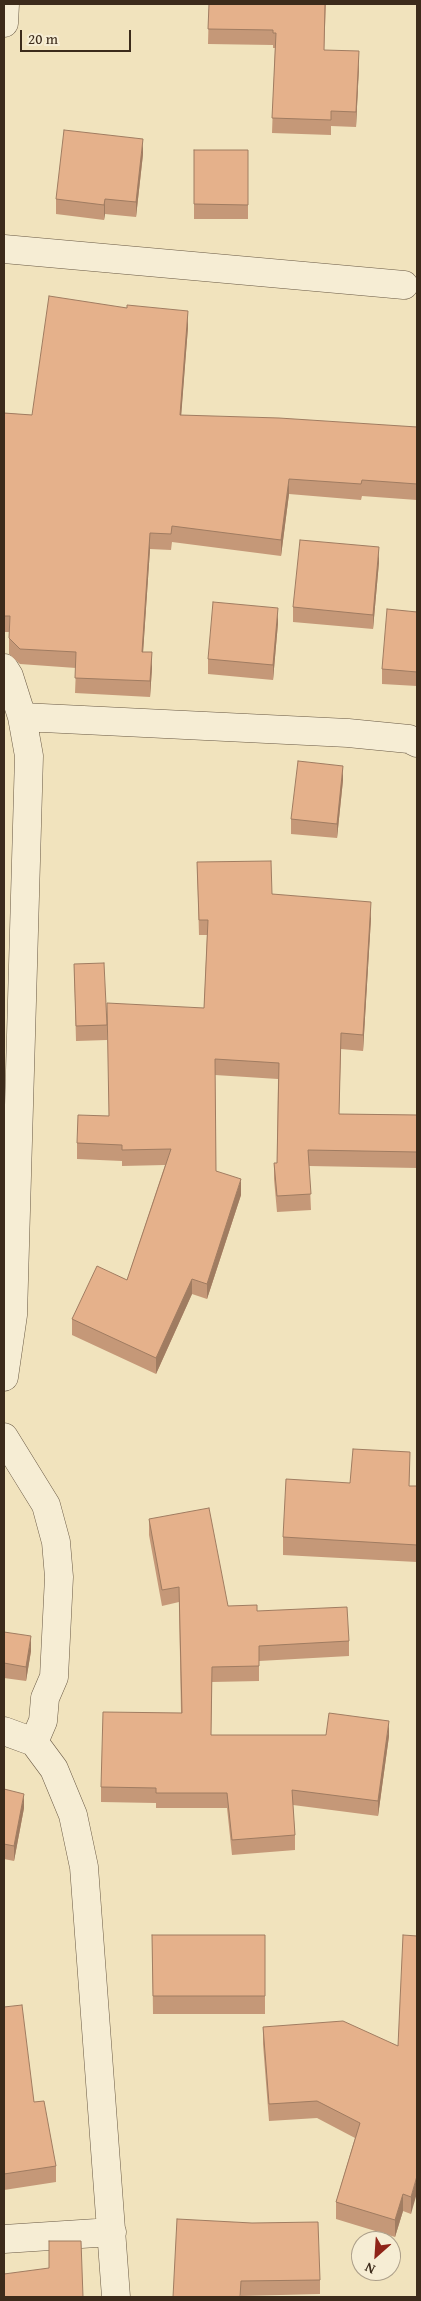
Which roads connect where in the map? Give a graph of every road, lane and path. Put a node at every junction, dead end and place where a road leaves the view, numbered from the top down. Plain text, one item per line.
1 (5, 4) edge
2 (4, 23) edge
3 (4, 249) edge
4 (404, 285) dead end
5 (4, 668) edge
6 (22, 717) junction
7 (4, 740) edge
8 (417, 742) edge
9 (29, 756) junction
10 (4, 1377) edge
11 (4, 1437) edge
12 (4, 1731) edge
13 (34, 1742) junction
14 (112, 2232) junction
15 (4, 2239) edge
16 (116, 2297) edge

1 - 2 street
3 - 4 street
5 - 6 street
6 - 8 street
6 - 9 street
7 - 9 street
9 - 10 street
11 - 13 street
12 - 13 street
13 - 14 street
14 - 15 street
14 - 16 street

